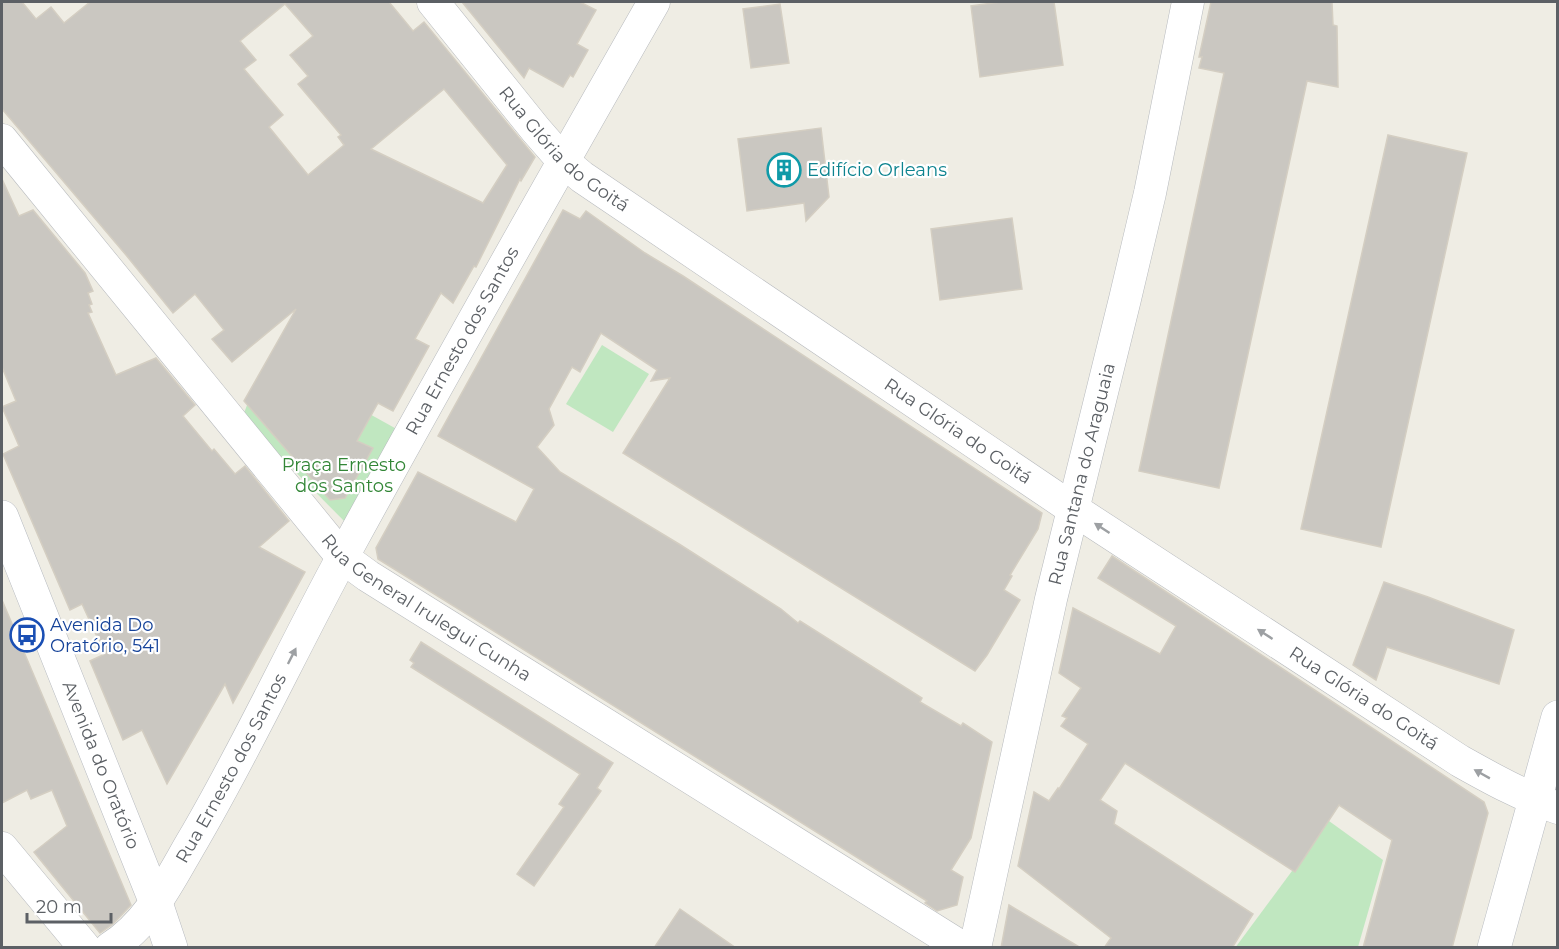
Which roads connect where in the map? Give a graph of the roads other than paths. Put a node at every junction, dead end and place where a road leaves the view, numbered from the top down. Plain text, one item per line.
1 (433, 2) edge
2 (654, 2) edge
3 (1188, 2) edge
4 (2, 140) edge
5 (563, 161) junction
6 (1073, 509) junction
7 (2, 517) edge
8 (342, 557) junction
9 (1557, 717) edge
10 (1546, 804) edge
11 (2, 848) edge
12 (156, 903) junction
13 (85, 948) edge
14 (110, 948) edge
15 (171, 948) edge
16 (963, 948) edge
17 (975, 948) edge
18 (1494, 948) edge

1 - 5 street, Rua Glória do Goitá
2 - 5 street, Rua Ernesto dos Santos
3 - 6 street, Rua Santana do Araguaia
4 - 8 street, Rua General Irulegui Cunha
5 - 6 street, Rua Glória do Goitá
5 - 8 street, Rua Ernesto dos Santos
10 -> 6 street, Rua Glória do Goitá
6 - 17 street, Rua Santana do Araguaia
7 - 12 main road, Avenida do Oratório
12 -> 8 street, Rua Ernesto dos Santos
8 - 16 street, Rua General Irulegui Cunha
9 - 10 main road
10 - 18 main road
11 - 13 street
12 - 14 street, Rua Ernesto dos Santos
12 - 15 main road, Avenida do Oratório

